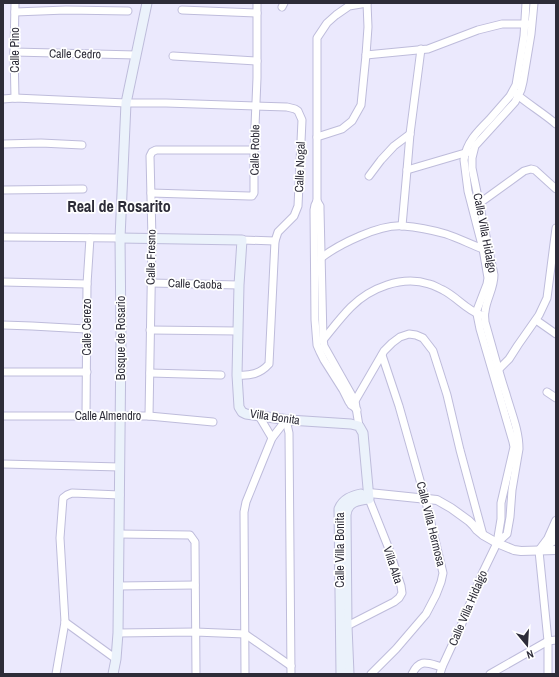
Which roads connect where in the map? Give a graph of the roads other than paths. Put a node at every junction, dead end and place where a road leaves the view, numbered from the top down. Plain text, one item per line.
1 (15, 3) edge
2 (147, 3) edge
3 (257, 3) edge
4 (367, 3) edge
5 (526, 3) edge
6 (534, 3) edge
7 (182, 10) dead end
8 (128, 11) dead end
9 (15, 12) junction
10 (257, 13) junction
11 (528, 24) junction
12 (421, 49) junction
13 (14, 52) junction
14 (136, 55) junction
15 (366, 55) junction
16 (173, 56) dead end
17 (257, 62) junction
18 (516, 94) junction
19 (15, 98) junction
20 (3, 99) edge
21 (126, 103) junction
22 (257, 106) junction
23 (556, 124) edge
24 (410, 134) junction
25 (317, 137) junction
26 (3, 144) edge
27 (82, 145) dead end
28 (254, 150) junction
29 (469, 152) junction
30 (407, 170) junction
31 (369, 176) dead end
32 (83, 189) dead end
33 (556, 189) edge
34 (3, 190) edge
35 (152, 193) junction
36 (317, 201) junction
37 (480, 204) junction
38 (472, 208) junction
39 (402, 226) junction
40 (556, 228) edge
41 (3, 237) edge
42 (90, 238) junction
43 (120, 238) junction
44 (152, 239) junction
45 (242, 240) junction
46 (274, 241) junction
47 (483, 249) junction
48 (554, 253) edge
49 (321, 258) junction
50 (3, 282) edge
51 (151, 283) junction
52 (87, 284) junction
53 (239, 285) junction
54 (477, 314) junction
55 (485, 317) junction
56 (536, 320) junction
57 (3, 325) edge
58 (86, 329) junction
59 (150, 330) junction
60 (238, 331) junction
61 (556, 334) edge
62 (323, 339) junction
63 (317, 345) junction
64 (382, 355) junction
65 (3, 372) edge
66 (87, 372) junction
67 (496, 372) junction
68 (150, 373) junction
69 (221, 375) dead end
70 (237, 375) junction
71 (547, 392) dead end
72 (556, 398) edge
73 (354, 405) junction
74 (3, 416) edge
75 (86, 416) junction
76 (121, 416) junction
77 (149, 416) junction
78 (259, 416) junction
79 (286, 420) junction
80 (213, 422) dead end
81 (359, 426) junction
82 (272, 438) junction
83 (3, 464) edge
84 (120, 467) junction
85 (120, 495) junction
86 (369, 496) junction
87 (426, 500) junction
88 (556, 521) edge
89 (480, 533) junction
90 (119, 534) junction
91 (556, 536) edge
92 (497, 543) junction
93 (539, 550) junction
94 (556, 550) edge
95 (195, 584) junction
96 (118, 586) junction
97 (65, 622) junction
98 (347, 626) junction
99 (195, 632) junction
100 (118, 634) junction
101 (245, 634) junction
102 (556, 640) edge
103 (548, 641) junction
104 (116, 659) junction
105 (291, 670) edge
106 (441, 670) edge
107 (501, 671) edge
108 (56, 674) edge
109 (113, 674) edge
110 (196, 674) edge
111 (245, 674) edge
112 (341, 674) edge
113 (349, 674) edge
114 (372, 674) edge
115 (412, 674) edge
116 (490, 674) edge
117 (548, 674) edge

1 - 9 street, Calle Pino
2 - 14 main road, Bosque de Rosario
3 - 10 street, Calle Roble
4 - 15 street
4 - 25 street
5 - 11 street
6 - 11 street
7 - 10 street
8 - 9 street
9 - 13 street, Calle Pino
10 - 17 street, Calle Roble
11 - 12 street
11 - 18 street
12 - 15 street
12 - 24 street
13 - 14 street, Calle Cedro
13 - 19 street, Calle Pino
14 - 21 main road, Bosque de Rosario
15 - 25 street
16 - 17 street
17 - 22 street, Calle Roble
18 - 23 street
18 - 29 street
19 - 20 street, Calle Nogal
19 - 21 street, Calle Nogal
21 - 22 street, Calle Nogal
21 - 43 main road, Bosque de Rosario
22 - 28 street, Calle Roble
22 - 46 street, Calle Nogal
24 - 30 street
24 - 31 street
25 - 36 street
26 - 27 street
28 - 35 street, Calle Fresno
28 - 35 street, Calle Roble
29 - 30 street
29 - 37 street, Calle Villa Hidalgo
29 - 38 street, Calle Villa Hidalgo
30 - 39 street
32 - 34 street
33 - 37 street
35 - 44 street, Calle Fresno
36 - 49 street
36 - 63 street
37 - 38 street
37 - 55 street, Calle Villa Hidalgo
38 - 47 street, Calle Villa Hidalgo
39 - 47 street
39 - 49 street
40 - 48 street
41 - 42 street
42 - 43 street
42 - 52 street, Calle Cerezo
43 - 44 main road
43 - 76 main road, Bosque de Rosario
44 - 45 main road
44 - 51 street, Calle Fresno
45 - 46 street
45 - 53 main road, Villa Bonita
46 - 70 street
47 - 54 street, Calle Villa Hidalgo
48 - 56 street
49 - 62 street
50 - 52 street
51 - 53 street, Calle Caoba
51 - 59 street, Calle Fresno
52 - 58 street, Calle Cerezo
53 - 60 main road, Villa Bonita
54 - 55 street
54 - 62 street
54 - 67 street, Calle Villa Hidalgo
55 - 67 street, Calle Villa Hidalgo
56 - 61 street
56 - 67 street
57 - 58 street
58 - 66 street, Calle Cerezo
59 - 60 street
59 - 68 street, Calle Fresno
60 - 70 main road, Villa Bonita
62 - 63 street
62 - 73 street
63 - 73 street
64 - 73 street
64 - 87 street, Calle Villa Hermosa
64 - 89 street
65 - 66 street
66 - 75 street, Calle Cerezo
67 - 92 street, Calle Villa Hidalgo
68 - 69 street
68 - 77 street, Calle Fresno
70 - 78 main road, Villa Bonita
71 - 72 street
73 - 81 street
74 - 75 street, Calle Almendro
75 - 76 street, Calle Almendro
76 - 77 street, Calle Almendro
76 - 84 main road, Bosque de Rosario
77 - 80 street, Calle Almendro
78 - 79 main road, Villa Bonita
78 - 82 street
79 - 81 main road, Villa Bonita
79 - 82 street
79 - 105 street
81 - 86 main road
82 - 101 street
83 - 84 street
84 - 85 main road, Bosque de Rosario
85 - 90 main road, Bosque de Rosario
85 - 97 street
86 - 87 street, Calle Villa Bonita
86 - 98 main road, Calle Villa Bonita
86 - 98 street, Villa Alta
86 - 112 main road, Calle Villa Bonita
87 - 89 street, Calle Villa Bonita
87 - 114 street, Calle Villa Hermosa
88 - 93 street
89 - 92 street, Calle Villa Bonita
90 - 95 street
90 - 96 main road, Bosque de Rosario
91 - 93 street
92 - 93 street, Calle Villa Bonita
92 - 106 street, Calle Villa Hidalgo
93 - 94 street, Calle Villa Bonita
93 - 103 street
95 - 96 street
95 - 99 street
96 - 100 main road, Bosque de Rosario
97 - 104 street
97 - 108 street
98 - 113 main road, Calle Villa Bonita
99 - 100 street
99 - 101 street
99 - 110 street
100 - 104 main road, Bosque de Rosario
101 - 105 street
101 - 111 street
102 - 103 street
103 - 107 street
103 - 117 street
104 - 109 main road, Bosque de Rosario
106 - 115 street
107 - 116 street

